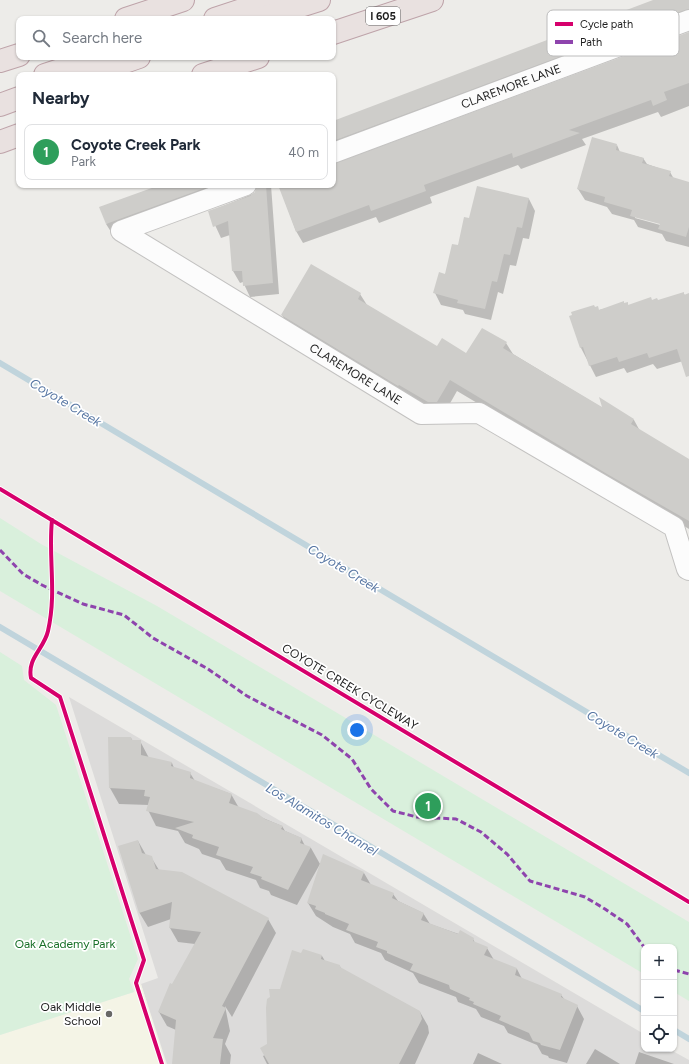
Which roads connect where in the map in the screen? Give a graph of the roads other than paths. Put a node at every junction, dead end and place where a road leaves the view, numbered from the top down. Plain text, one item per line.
1 (183, 0) edge
2 (272, 0) edge
3 (319, 0) edge
4 (432, 0) edge
5 (135, 16) edge
6 (224, 16) edge
7 (268, 16) edge
8 (689, 20) edge
9 (679, 24) edge
10 (336, 31) edge
11 (16, 56) edge
12 (593, 56) edge
13 (91, 60) edge
14 (130, 60) edge
15 (249, 60) edge
16 (0, 61) edge
17 (55, 72) edge
18 (96, 72) edge
19 (212, 72) edge
20 (16, 85) edge
21 (0, 90) edge
22 (16, 99) edge
23 (0, 105) edge
24 (16, 136) edge
25 (0, 142) edge
26 (336, 152) edge
27 (238, 188) edge
28 (689, 570) edge

1 - 5 highway
2 - 6 highway
3 - 7 highway
4 - 10 highway, I 605
8 - 9 street, CLAREMORE LANE
11 - 16 highway
12 - 26 street, CLAREMORE LANE
13 - 17 highway
14 - 18 highway
15 - 19 highway
20 - 21 highway
22 - 23 highway
24 - 25 highway
27 - 28 street, CLAREMORE LANE

